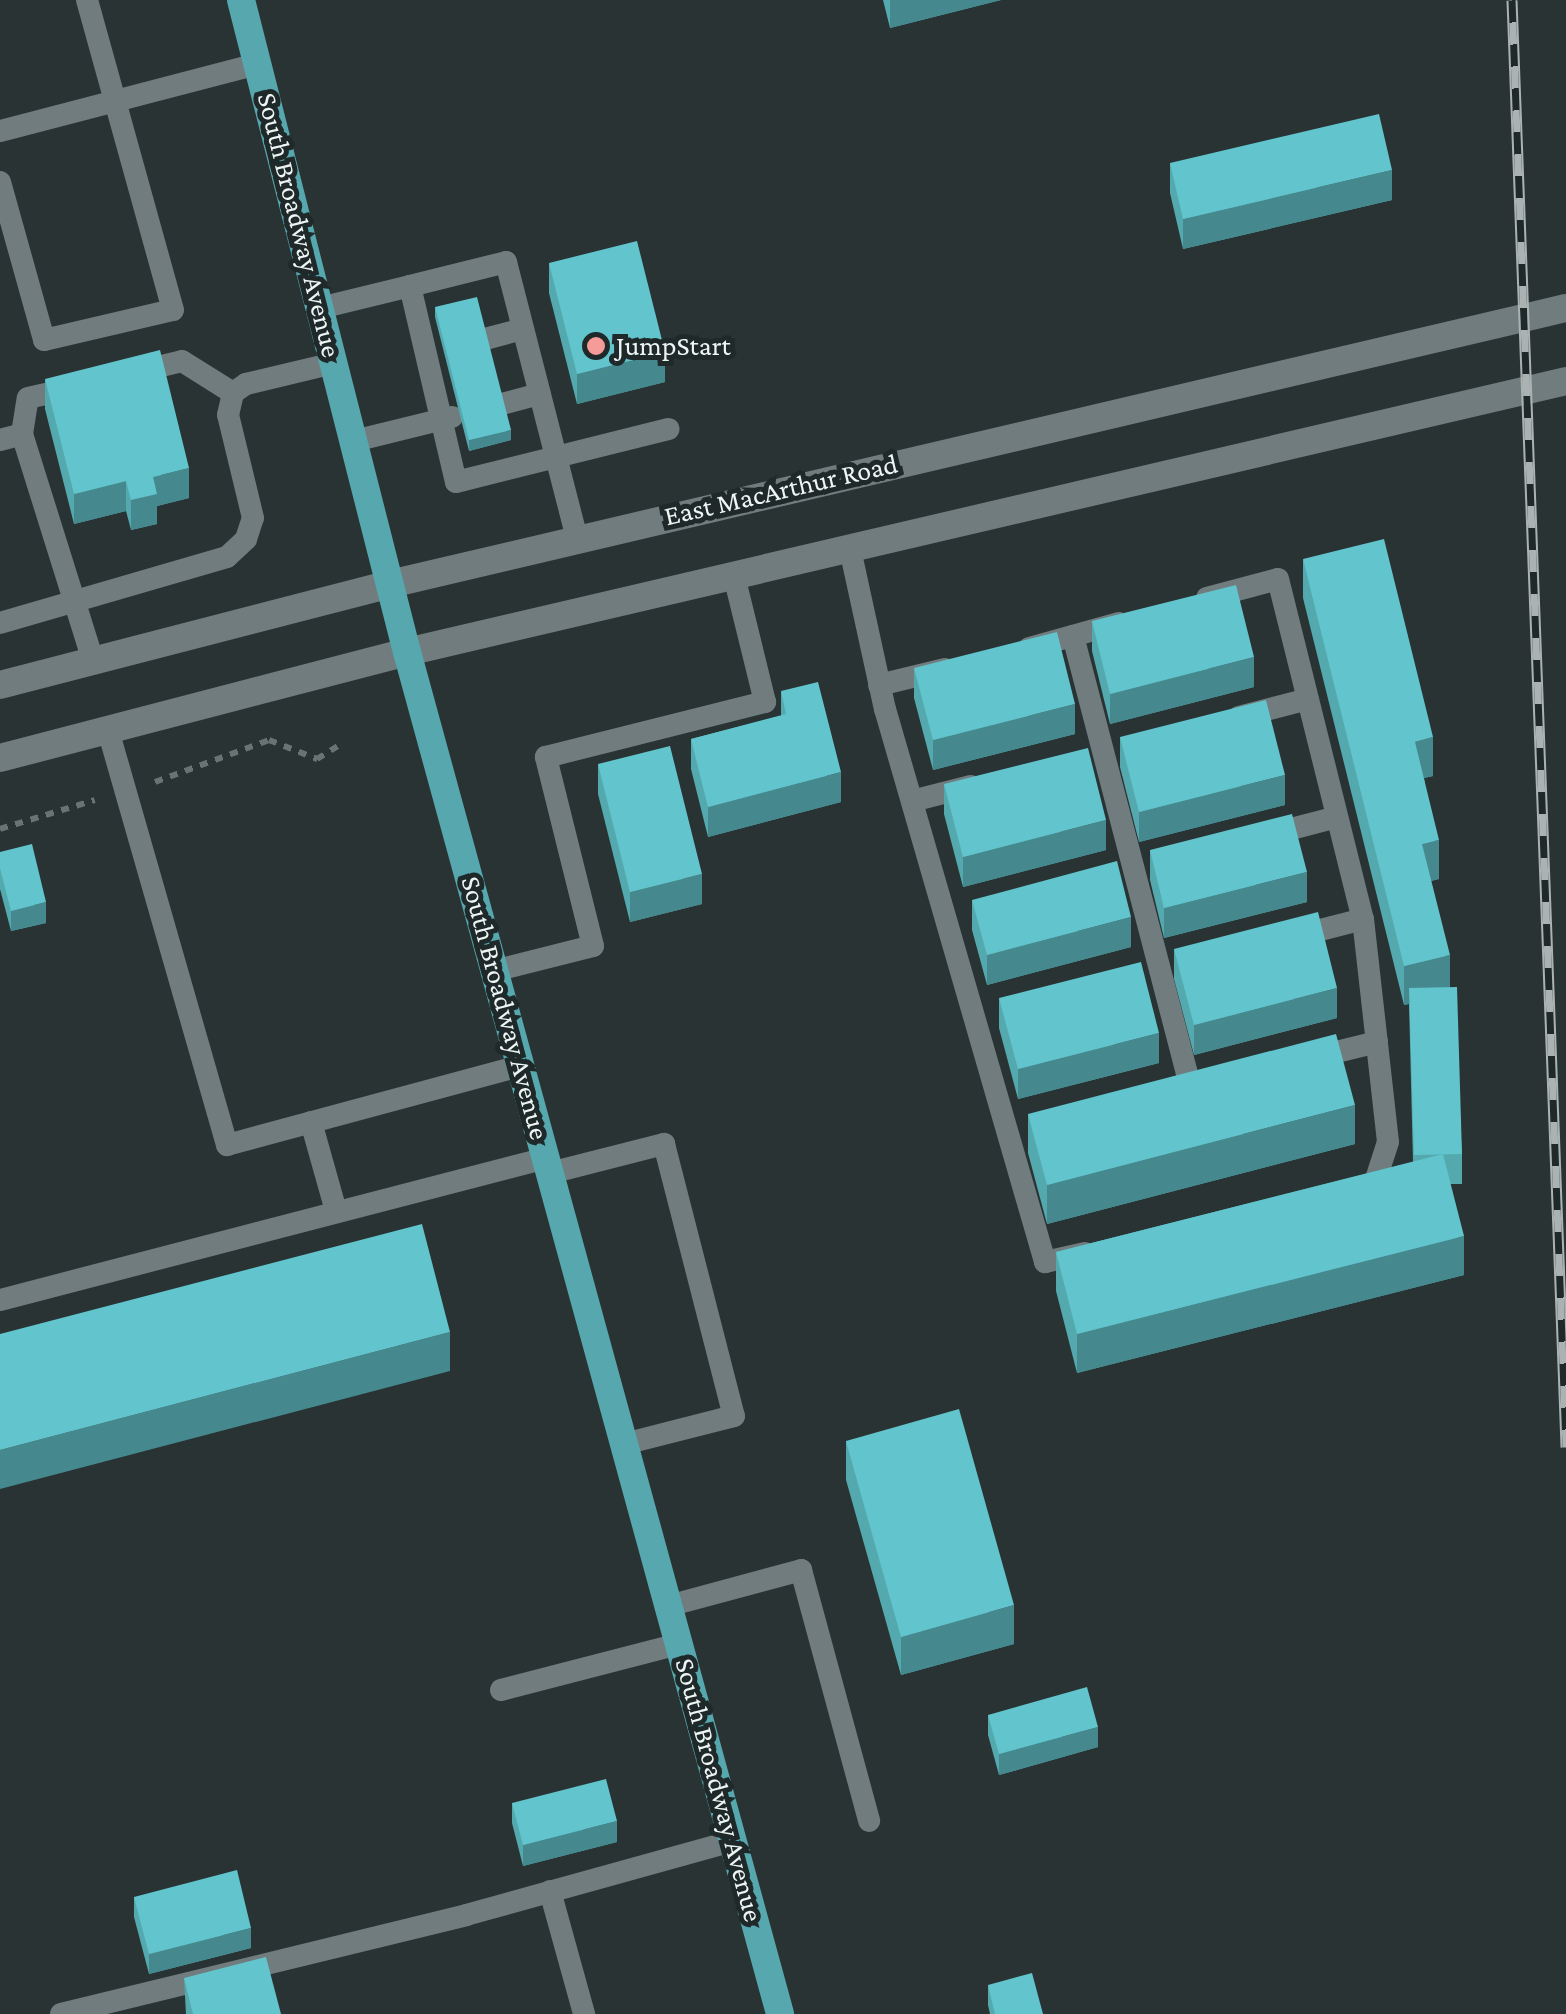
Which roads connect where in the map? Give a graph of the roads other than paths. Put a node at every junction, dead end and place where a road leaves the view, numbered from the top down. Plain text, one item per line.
1 (87, 0) edge
2 (241, 0) edge
3 (258, 64) junction
4 (115, 101) junction
5 (0, 131) edge
6 (0, 182) edge
7 (10, 254) edge
8 (410, 286) junction
9 (320, 308) junction
10 (1566, 308) edge
11 (523, 329) junction
12 (486, 339) edge
13 (334, 362) junction
14 (1566, 381) edge
15 (233, 393) junction
16 (540, 394) junction
17 (502, 404) edge
18 (450, 417) junction
19 (668, 429) dead end
20 (11, 437) edge
21 (354, 441) junction
22 (556, 456) junction
23 (577, 539) junction
24 (850, 548) junction
25 (734, 576) junction
26 (390, 584) junction
27 (78, 603) junction
28 (1184, 604) edge
29 (1147, 615) edge
30 (0, 622) edge
31 (1072, 636) junction
32 (407, 652) junction
33 (1000, 655) edge
34 (93, 660) junction
35 (966, 664) edge
36 (0, 685) edge
37 (879, 685) junction
38 (1308, 699) junction
39 (1216, 723) edge
40 (108, 730) junction
41 (1116, 749) junction
42 (0, 758) edge
43 (1071, 760) edge
44 (1000, 779) edge
45 (912, 802) junction
46 (1337, 817) junction
47 (1245, 841) edge
48 (1363, 919) junction
49 (1271, 942) edge
50 (494, 970) junction
51 (1377, 1042) junction
52 (520, 1066) junction
53 (1284, 1066) edge
54 (1191, 1090) edge
55 (311, 1122) junction
56 (548, 1166) junction
57 (1335, 1194) edge
58 (336, 1211) junction
59 (1103, 1248) edge
60 (0, 1300) edge
61 (624, 1444) junction
62 (668, 1606) junction
63 (679, 1644) junction
64 (501, 1690) dead end
65 (869, 1821) dead end
66 (732, 1841) junction
67 (550, 1892) junction
68 (61, 2014) edge
69 (584, 2014) edge
70 (780, 2014) edge

1 - 4 lane
2 - 3 main road, South Broadway Avenue
3 - 4 lane
3 - 9 main road, South Broadway Avenue
4 - 5 lane
4 - 7 lane
6 - 7 lane
8 - 9 lane
8 - 11 lane
8 - 18 lane
9 - 13 main road, South Broadway Avenue
10 - 23 street, East MacArthur Road
11 - 12 lane
11 - 16 lane
13 - 15 lane
13 - 21 main road, South Broadway Avenue
14 - 24 street
15 - 20 lane
15 - 27 lane
16 - 17 lane
16 - 22 lane
18 - 21 lane
18 - 22 lane
19 - 22 lane
20 - 27 lane
21 - 26 main road, South Broadway Avenue
22 - 23 lane
23 - 26 street, East MacArthur Road
24 - 25 street
24 - 37 lane
25 - 32 street
25 - 50 lane
26 - 32 main road, South Broadway Avenue
26 - 34 street, East MacArthur Road
27 - 30 lane
27 - 34 lane
28 - 38 lane
29 - 31 lane
31 - 33 lane
31 - 41 lane
32 - 40 street
32 - 50 main road, South Broadway Avenue
34 - 36 street, East MacArthur Road
35 - 37 lane
37 - 45 lane
38 - 39 lane
38 - 46 lane
40 - 42 street
40 - 55 lane
41 - 43 lane
41 - 54 lane
44 - 45 lane
45 - 59 lane
46 - 47 lane
46 - 48 lane
48 - 49 lane
48 - 51 lane
50 - 52 main road, South Broadway Avenue
51 - 53 lane
51 - 57 lane
52 - 55 lane
52 - 56 main road, South Broadway Avenue
55 - 58 lane
56 - 58 lane
56 - 61 main road, South Broadway Avenue
56 - 61 lane
58 - 60 lane
61 - 62 main road, South Broadway Avenue
62 - 63 main road, South Broadway Avenue
62 - 65 lane
63 - 64 lane
63 - 66 main road, South Broadway Avenue
66 - 67 lane
66 - 70 main road, South Broadway Avenue
67 - 68 lane
67 - 69 lane

